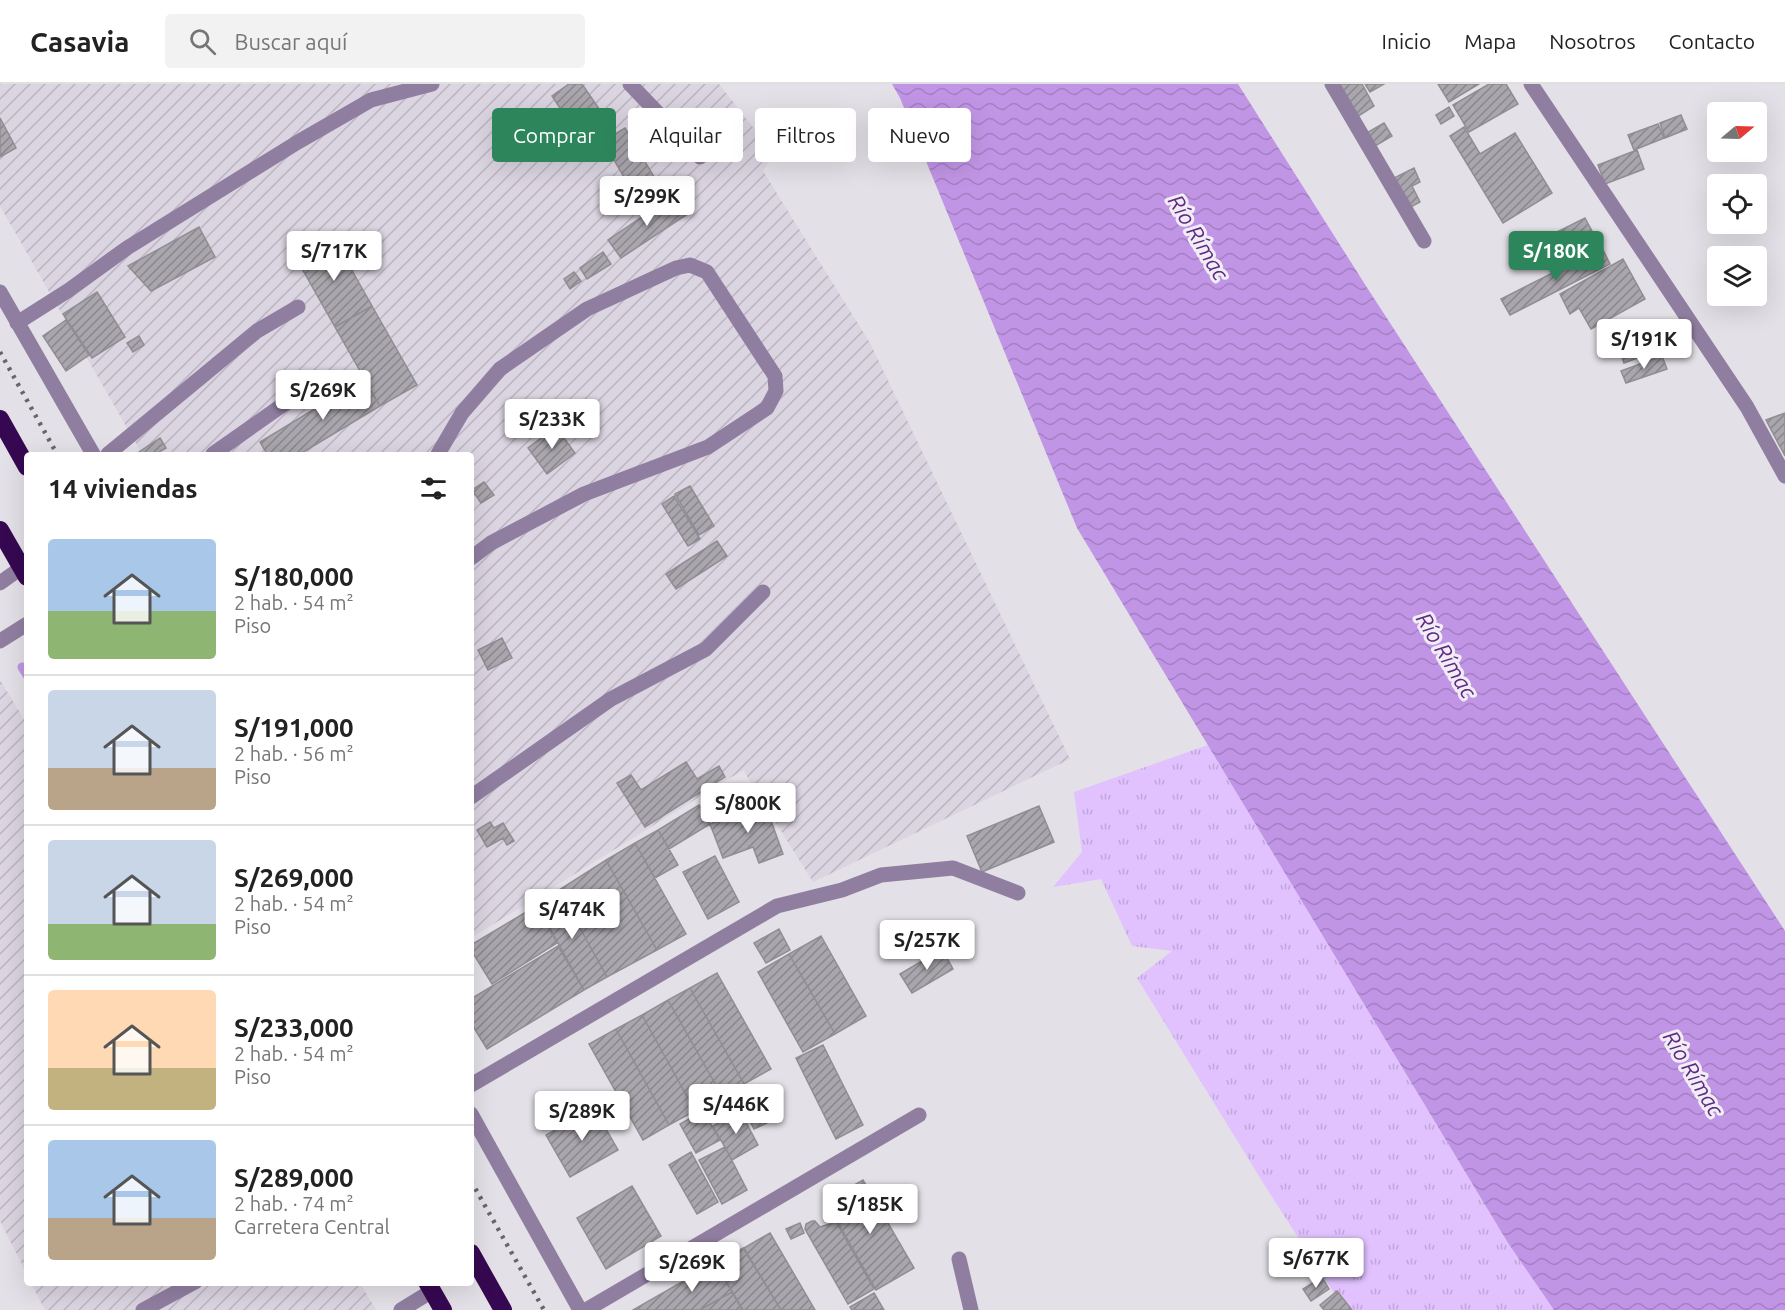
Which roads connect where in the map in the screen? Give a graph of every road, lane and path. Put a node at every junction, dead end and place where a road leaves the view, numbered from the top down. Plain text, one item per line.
1 (432, 84) edge
2 (630, 84) edge
3 (1332, 84) edge
4 (1531, 84) edge
5 (653, 108) edge
6 (1424, 241) dead end
7 (0, 292) edge
8 (298, 308) dead end
9 (17, 322) junction
10 (301, 392) dead end
11 (0, 419) edge
12 (92, 452) edge
13 (110, 452) edge
14 (216, 452) edge
15 (439, 452) edge
16 (24, 462) edge
17 (1785, 476) edge
18 (0, 530) edge
19 (474, 556) edge
20 (24, 572) edge
21 (0, 583) edge
22 (763, 592) dead end
23 (24, 626) edge
24 (0, 641) edge
25 (474, 794) edge
26 (1018, 893) dead end
27 (474, 1083) edge
28 (919, 1115) dead end
29 (474, 1119) edge
30 (474, 1258) edge
31 (959, 1259) dead end
32 (188, 1286) edge
33 (430, 1287) edge
34 (143, 1310) edge
35 (401, 1310) edge
36 (443, 1310) edge
37 (503, 1310) edge
38 (580, 1310) edge
39 (586, 1310) edge
40 (971, 1310) edge

1 - 9 street
2 - 5 street
3 - 6 street
4 - 17 street
7 - 9 street
8 - 13 street
9 - 12 street
10 - 14 street
11 - 16 highway
15 - 19 street
18 - 20 highway
20 - 21 street
22 - 25 street
23 - 24 street
26 - 27 street
28 - 39 street
29 - 38 street
30 - 37 highway
31 - 40 street
32 - 34 street
33 - 35 street
33 - 36 highway

